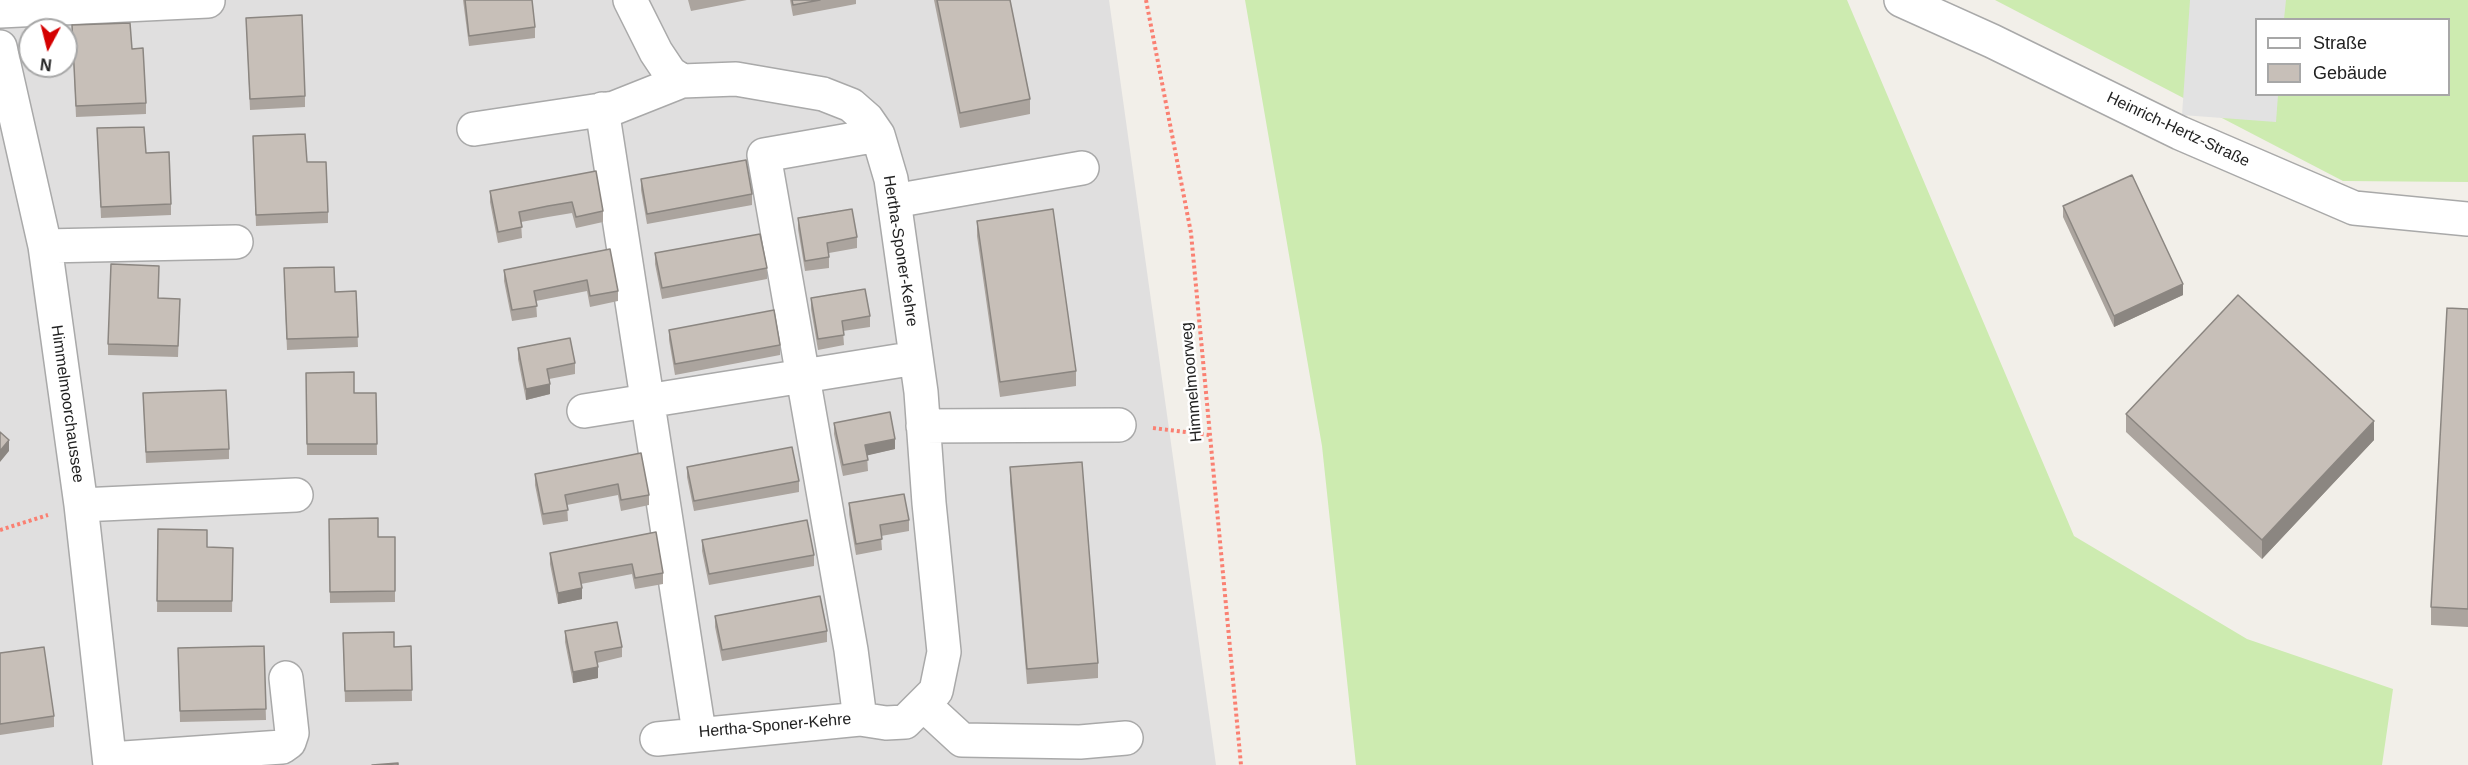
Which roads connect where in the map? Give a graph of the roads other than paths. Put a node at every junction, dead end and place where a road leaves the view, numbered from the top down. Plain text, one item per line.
1 (630, 0) edge
2 (1901, 0) edge
3 (208, 1) edge
4 (0, 11) edge
5 (0, 47) edge
6 (682, 81) junction
7 (602, 109) junction
8 (474, 129) dead end
9 (878, 135) junction
10 (1082, 168) dead end
11 (894, 201) junction
12 (2468, 219) edge
13 (236, 242) dead end
14 (45, 246) junction
15 (916, 358) junction
16 (802, 376) junction
17 (647, 399) junction
18 (584, 411) dead end
19 (1119, 425) road end
20 (923, 426) junction
21 (296, 495) dead end
22 (81, 506) junction
23 (286, 678) dead end
24 (924, 705) junction
25 (860, 719) junction
26 (699, 732) junction
27 (1126, 738) dead end
28 (657, 739) dead end
29 (110, 762) edge

1 - 6 street
2 - 12 street, Heinrich-Hertz-Straße
3 - 4 street
5 - 14 street, Himmelmoorchaussee
6 - 7 street, Hertha-Sponer-Kehre
6 - 9 street, Hertha-Sponer-Kehre
7 - 8 street, Hertha-Sponer-Kehre
7 - 17 street
9 - 11 street, Hertha-Sponer-Kehre
9 - 16 street
10 - 11 street
11 - 15 street, Hertha-Sponer-Kehre
13 - 14 street
14 - 22 street, Himmelmoorchaussee
15 - 16 street
15 - 20 street, Hertha-Sponer-Kehre
16 - 17 street
16 - 25 street
17 - 18 street
17 - 26 street
19 - 20 street
20 - 24 street, Hertha-Sponer-Kehre
21 - 22 street
22 - 29 street, Himmelmoorchaussee
23 - 29 street
24 - 25 street, Hertha-Sponer-Kehre
24 - 27 street
25 - 26 street, Hertha-Sponer-Kehre
26 - 28 street, Hertha-Sponer-Kehre

